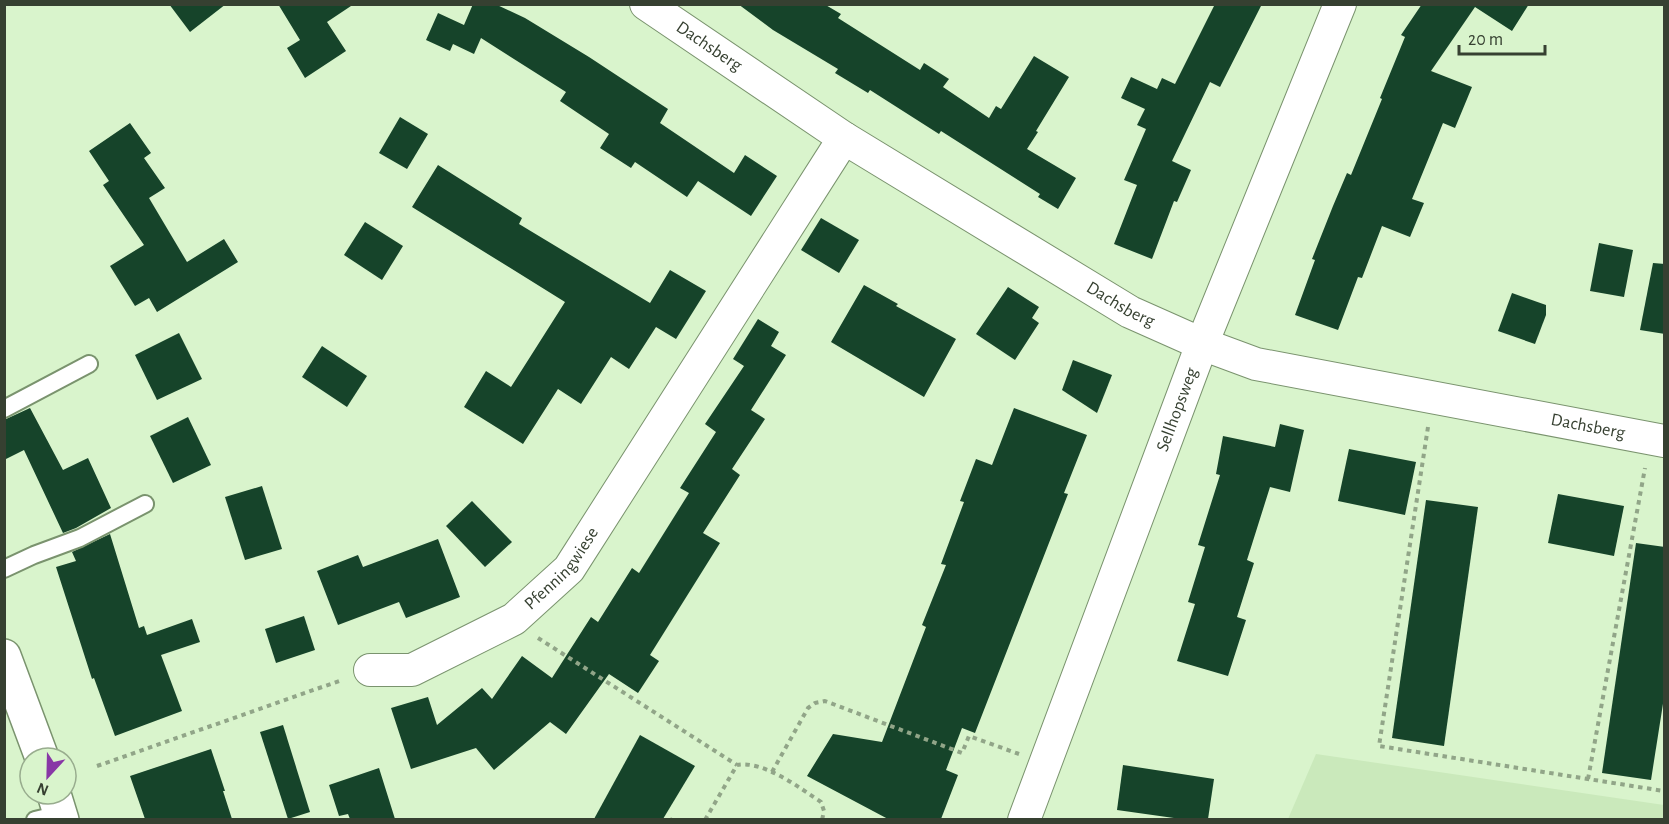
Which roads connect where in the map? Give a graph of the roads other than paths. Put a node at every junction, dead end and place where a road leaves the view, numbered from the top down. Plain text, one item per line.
1 (646, 4) edge
2 (1340, 4) edge
3 (844, 138) junction
4 (1202, 344) junction
5 (89, 364) dead end
6 (4, 409) edge
7 (1658, 439) edge
8 (145, 504) dead end
9 (4, 569) edge
10 (4, 656) edge
11 (370, 670) road end
12 (38, 746) edge
13 (1024, 819) edge

1 - 3 street, Dachsberg
2 - 4 street, Sellhopsweg
3 - 4 street, Dachsberg
3 - 11 street, Pfenningwiese
4 - 7 street, Dachsberg
4 - 13 street, Sellhopsweg
5 - 6 lane
8 - 9 lane
10 - 12 main road

